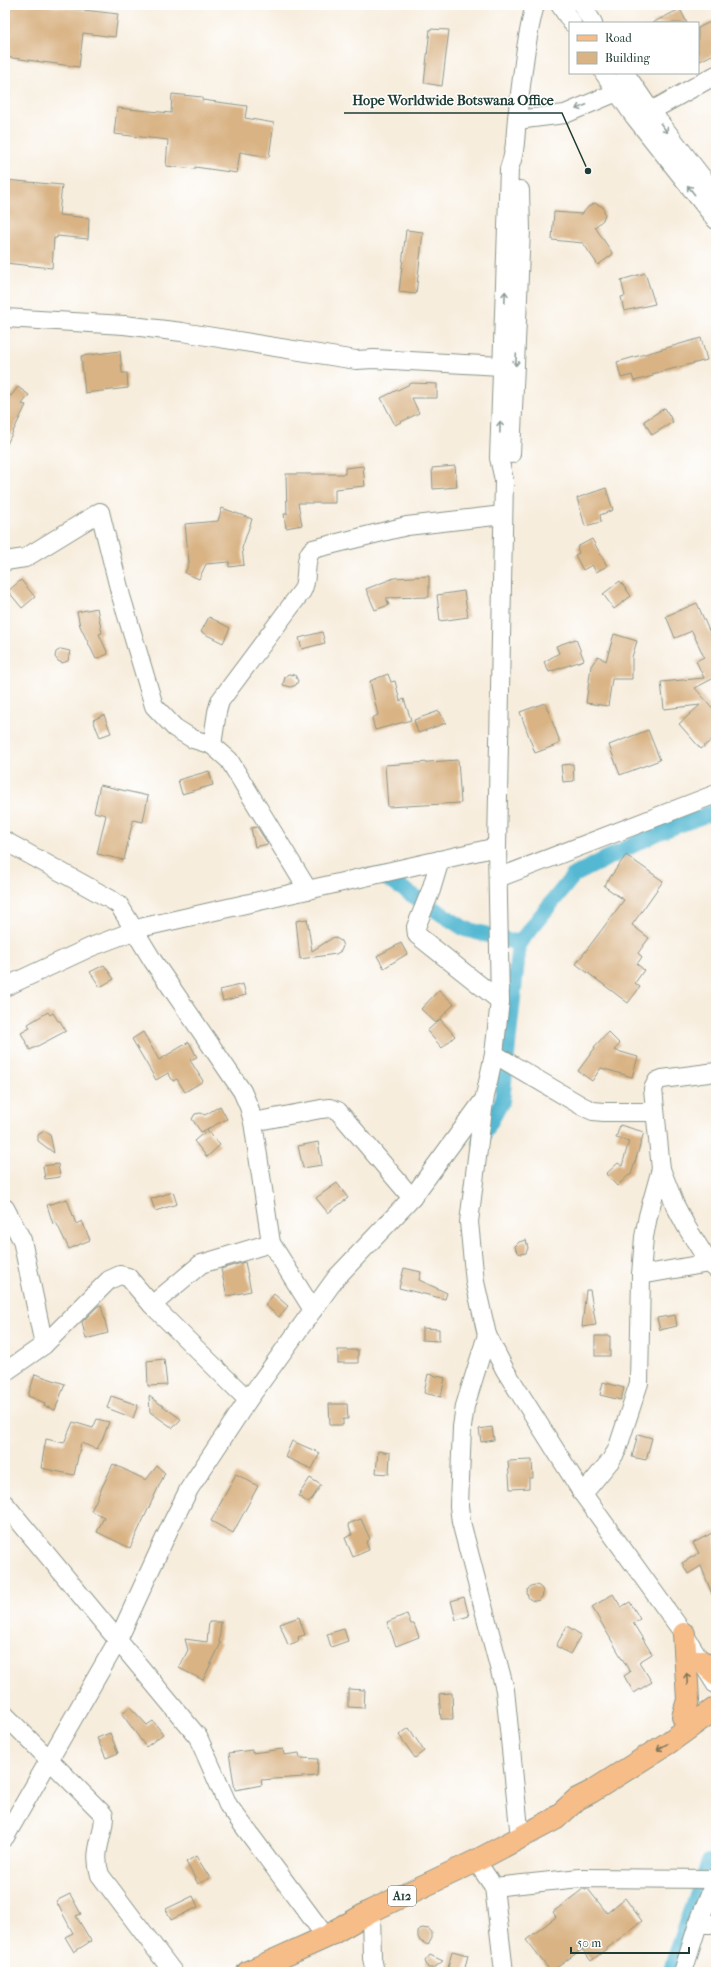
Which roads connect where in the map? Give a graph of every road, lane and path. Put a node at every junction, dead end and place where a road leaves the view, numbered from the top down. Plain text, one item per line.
1 (535, 5) edge
2 (560, 5) edge
3 (582, 5) edge
4 (571, 22) edge
5 (592, 22) edge
6 (605, 74) edge
7 (627, 74) edge
8 (716, 75) edge
9 (617, 92) junction
10 (651, 111) junction
11 (634, 116) junction
12 (517, 120) junction
13 (716, 195) edge
14 (716, 220) edge
15 (5, 318) edge
16 (510, 338) junction
17 (501, 366) junction
18 (504, 480) junction
19 (503, 515) junction
20 (5, 562) edge
21 (212, 745) junction
22 (716, 794) edge
23 (5, 841) edge
24 (497, 847) junction
25 (440, 860) junction
26 (498, 878) junction
27 (308, 890) junction
28 (133, 932) junction
29 (5, 987) edge
30 (500, 1001) junction
31 (494, 1054) junction
32 (716, 1072) edge
33 (484, 1101) junction
34 (654, 1112) junction
35 (253, 1122) junction
36 (661, 1169) junction
37 (412, 1198) junction
38 (5, 1208) edge
39 (271, 1243) junction
40 (713, 1266) edge
41 (641, 1275) junction
42 (152, 1305) junction
43 (313, 1310) junction
44 (487, 1335) junction
45 (44, 1345) junction
46 (5, 1372) edge
47 (248, 1400) junction
48 (583, 1494) junction
49 (5, 1504) edge
50 (684, 1634) junction
51 (118, 1640) junction
52 (709, 1667) edge
53 (716, 1685) edge
54 (716, 1692) edge
55 (716, 1708) edge
56 (5, 1715) edge
57 (683, 1717) junction
58 (49, 1758) junction
59 (556, 1819) junction
60 (5, 1837) edge
61 (520, 1838) junction
62 (476, 1861) junction
63 (716, 1878) edge
64 (494, 1887) junction
65 (371, 1911) junction
66 (698, 1924) junction
67 (716, 1924) edge
68 (326, 1937) junction
69 (173, 1972) edge
70 (248, 1972) edge
71 (375, 1972) edge
72 (504, 1972) edge
73 (683, 1972) edge

1 - 12 street
2 - 4 street
3 - 5 street
6 - 9 street
7 - 10 street
8 - 10 street
9 - 11 street
9 -> 12 street
10 - 11 street
10 -> 13 street
14 -> 11 street
12 - 16 street
15 - 17 street
16 - 17 street
16 -> 18 street
18 -> 17 street
18 - 19 street
19 - 21 street
19 - 24 street
20 - 21 street
21 - 27 street
22 - 26 street
23 - 28 street
24 - 25 street
24 - 26 street
25 - 27 street
25 - 30 street
26 - 30 street
27 - 28 street
28 - 29 street
28 - 35 street
30 - 31 street
31 - 33 street
31 - 34 street
32 - 34 street
33 - 37 street
33 - 44 street
34 - 36 street
35 - 37 street
35 - 39 street
36 - 40 street
36 - 41 street
37 - 43 street
38 - 45 street
39 - 42 street
39 - 43 street
40 - 41 street
41 - 48 street
42 - 45 street
42 - 47 street
43 - 47 street
44 - 48 street
44 - 61 street
45 - 46 street
47 - 51 street
48 - 50 street
49 - 51 street
50 - 52 street
57 -> 50 main road
51 - 58 street
51 - 68 street
52 - 53 street
54 - 57 main road
55 -> 59 main road, A12
56 - 58 street
57 - 59 main road
58 - 60 street
58 - 69 street
59 - 61 main road, A12
61 - 62 main road, A12
62 - 64 street
62 - 65 main road, A12
63 - 64 street
63 - 66 street
64 - 72 street
65 - 68 main road, A12
65 - 71 street
66 - 67 street
66 - 73 street
68 - 70 main road, A12

